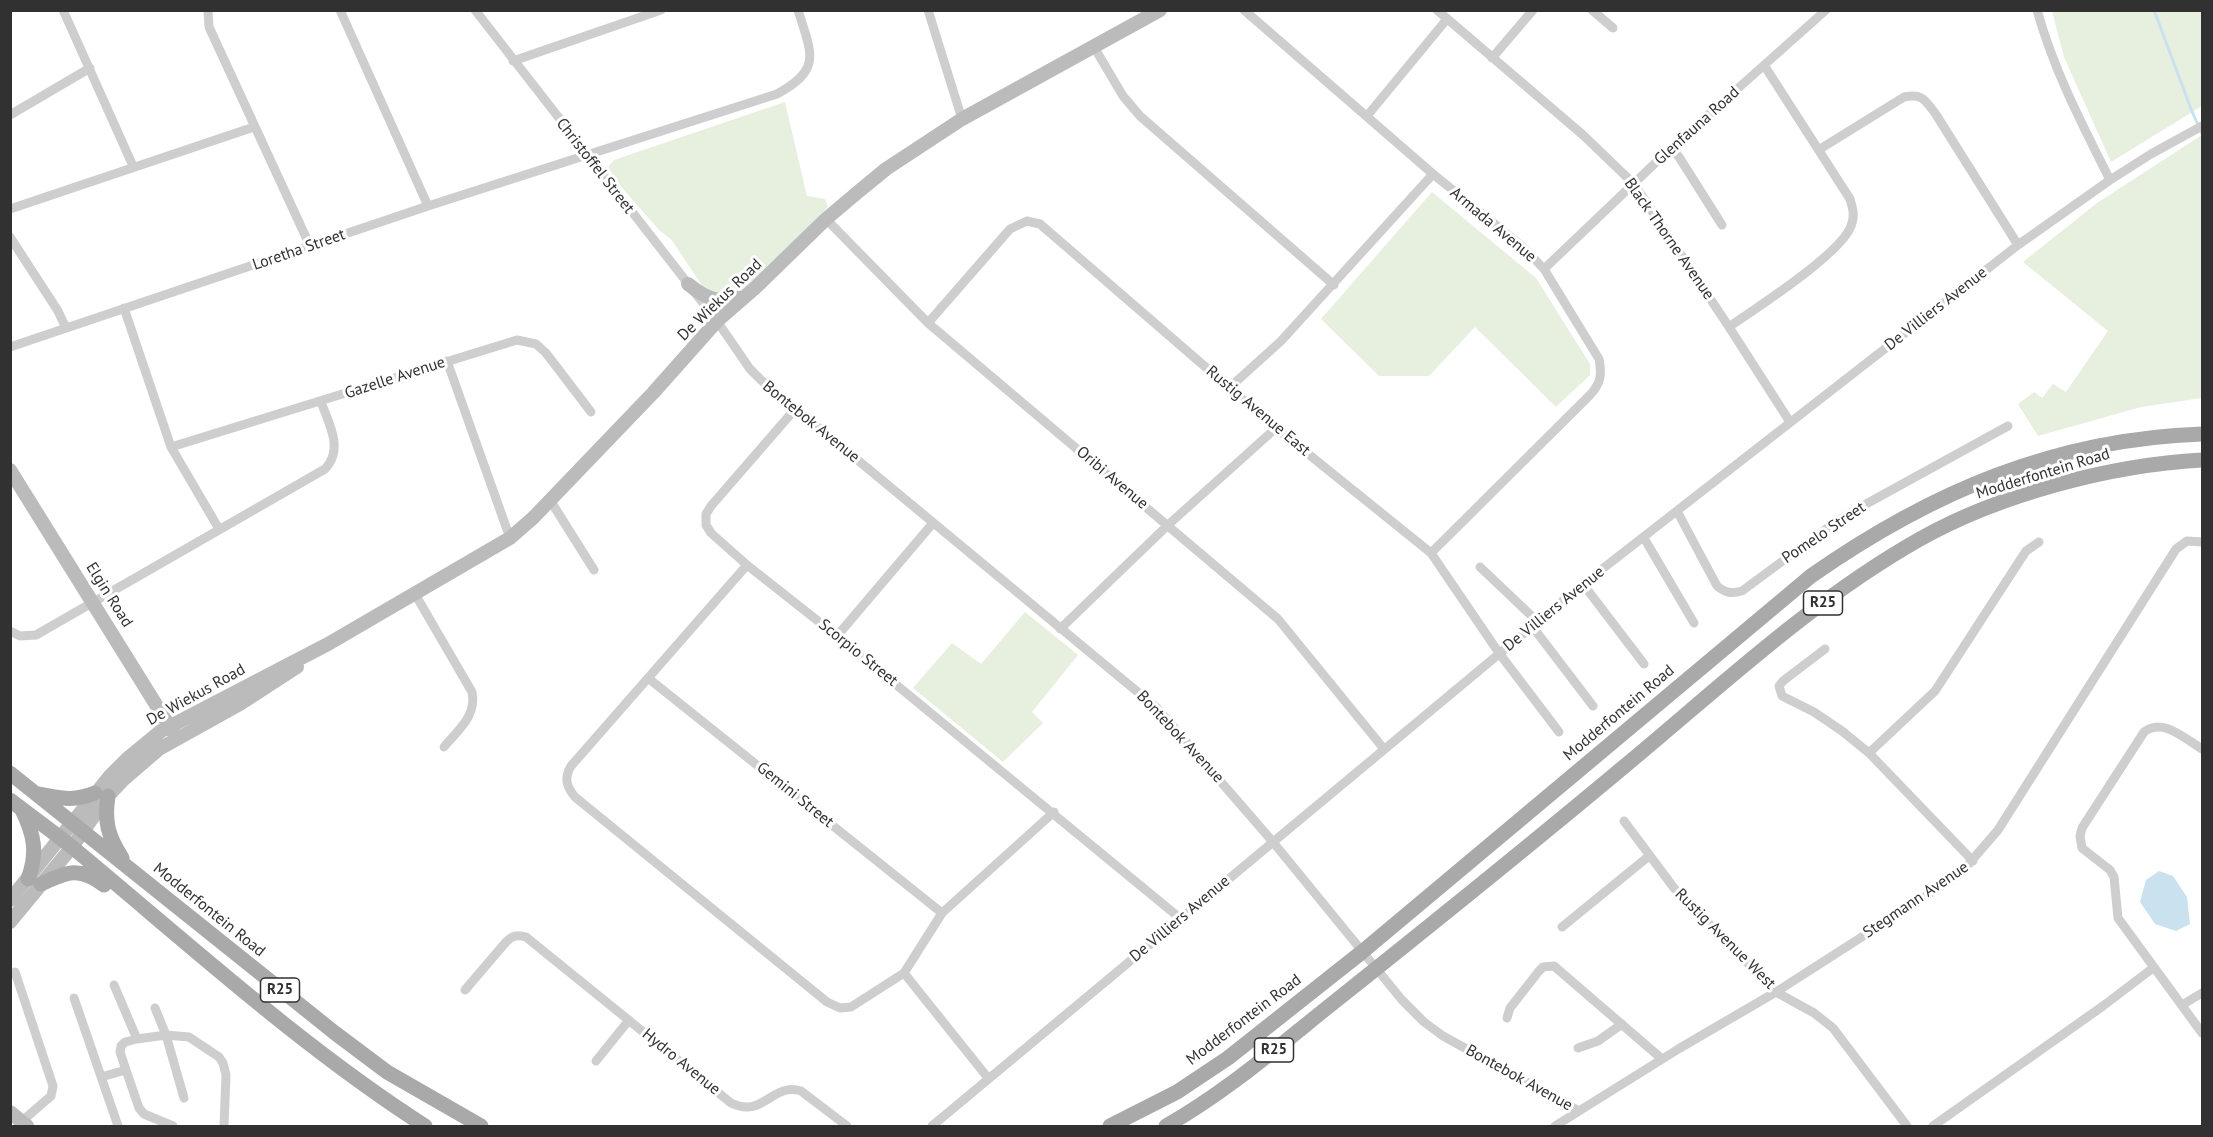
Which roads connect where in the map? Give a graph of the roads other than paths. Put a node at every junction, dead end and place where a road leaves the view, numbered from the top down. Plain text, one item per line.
1 (63, 10) edge
2 (208, 10) edge
3 (340, 10) edge
4 (475, 10) edge
5 (661, 10) edge
6 (798, 10) edge
7 (928, 10) edge
8 (1160, 10) edge
9 (1244, 10) edge
10 (1437, 10) edge
11 (1533, 10) edge
12 (1592, 10) edge
13 (1826, 10) edge
14 (2037, 10) edge
15 (1447, 19) junction
16 (1613, 28) dead end
17 (1094, 47) junction
18 (1492, 58) junction
19 (513, 61) junction
20 (1764, 65) junction
21 (90, 68) junction
22 (10, 115) edge
23 (1367, 116) junction
24 (962, 119) junction
25 (254, 127) junction
26 (2199, 128) edge
27 (1671, 148) junction
28 (1820, 149) junction
29 (589, 156) junction
30 (132, 166) junction
31 (1433, 174) junction
32 (2110, 180) junction
33 (1634, 184) junction
34 (428, 206) junction
35 (10, 208) edge
36 (826, 219) junction
37 (1722, 225) dead end
38 (10, 237) edge
39 (2018, 245) junction
40 (310, 246) junction
41 (1544, 269) junction
42 (688, 284) junction
43 (1334, 285) junction
44 (744, 297) junction
45 (124, 308) junction
46 (717, 321) junction
47 (928, 323) junction
48 (1729, 327) junction
49 (66, 328) junction
50 (10, 347) edge
51 (447, 361) junction
52 (1229, 388) junction
53 (321, 402) junction
54 (796, 408) junction
55 (591, 412) dead end
56 (1790, 422) junction
57 (2008, 426) dead end
58 (1276, 428) junction
59 (2202, 434) edge
60 (171, 447) junction
61 (2202, 460) edge
62 (10, 470) edge
63 (10, 483) edge
64 (550, 500) junction
65 (1677, 511) junction
66 (933, 523) junction
67 (1168, 525) junction
68 (219, 529) junction
69 (510, 538) junction
70 (1644, 538) junction
71 (2198, 541) edge
72 (2039, 542) dead end
73 (1431, 553) junction
74 (747, 565) junction
75 (1480, 567) dead end
76 (594, 570) dead end
77 (1583, 584) junction
78 (415, 594) junction
79 (90, 603) junction
80 (1535, 624) junction
81 (1694, 624) dead end
82 (1060, 628) junction
83 (10, 631) edge
84 (837, 636) junction
85 (328, 644) junction
86 (1825, 649) dead end
87 (1499, 653) junction
88 (1644, 664) dead end
89 (648, 678) junction
90 (1593, 706) dead end
91 (166, 729) junction
92 (1559, 732) dead end
93 (172, 742) junction
94 (444, 747) dead end
95 (1384, 749) junction
96 (2202, 749) edge
97 (1869, 753) junction
98 (10, 773) edge
99 (35, 794) junction
100 (102, 794) junction
101 (16, 805) edge
102 (1054, 812) junction
103 (1624, 821) dead end
104 (78, 827) junction
105 (66, 842) junction
106 (1273, 842) junction
107 (1649, 856) junction
108 (1973, 861) junction
109 (130, 869) junction
110 (34, 881) junction
111 (10, 900) edge
112 (942, 913) junction
113 (1181, 919) junction
114 (10, 922) edge
115 (1562, 927) dead end
116 (1362, 952) junction
117 (203, 958) junction
118 (1377, 968) junction
119 (2153, 968) junction
120 (15, 972) dead end
121 (904, 973) junction
122 (114, 985) dead end
123 (465, 990) dead end
124 (1776, 992) junction
125 (2202, 993) edge
126 (74, 998) dead end
127 (2182, 1005) junction
128 (155, 1008) dead end
129 (1507, 1018) dead end
130 (629, 1020) junction
131 (1622, 1024) junction
132 (2202, 1033) edge
133 (166, 1035) junction
134 (137, 1039) junction
135 (1578, 1048) dead end
136 (1662, 1059) junction
137 (596, 1061) dead end
138 (126, 1070) junction
139 (101, 1077) junction
140 (988, 1078) junction
141 (184, 1098) dead end
142 (1579, 1111) junction
143 (10, 1112) edge
144 (24, 1124) edge
145 (1902, 1125) edge
146 (118, 1126) edge
147 (173, 1126) edge
148 (224, 1126) edge
149 (425, 1126) edge
150 (481, 1126) edge
151 (847, 1126) edge
152 (932, 1126) edge
153 (1110, 1126) edge
154 (1166, 1126) edge
155 (1555, 1126) edge
156 (1933, 1126) edge

1 - 21 street
2 - 25 street
3 - 34 street
4 - 19 street, Christoffel Street
5 - 19 street
6 - 29 street, Loretha Street
7 - 24 street
8 - 17 street, De Wiekus Road
9 - 23 street, Armada Avenue
10 - 15 street, Black Thorne Avenue
11 - 18 street
12 - 16 street
13 - 20 street, Glenfauna Road
14 - 32 street
15 - 18 street, Black Thorne Avenue
15 - 23 street
17 - 24 street, De Wiekus Road
17 - 43 street
18 - 33 street, Black Thorne Avenue
19 - 29 street, Christoffel Street
20 - 27 street, Glenfauna Road
20 - 28 street
21 - 22 street
21 - 30 street
23 - 31 street, Armada Avenue
24 - 36 street, De Wiekus Road
25 - 30 street
25 - 40 street
26 - 32 street, De Villiers Avenue
27 - 33 street, Glenfauna Road
27 - 37 street
28 - 39 street
28 - 48 street
29 - 34 street, Loretha Street
29 - 42 street, Christoffel Street
30 - 35 street
31 - 41 street, Armada Avenue
31 - 43 street
32 - 39 street, De Villiers Avenue
33 - 41 street, Glenfauna Road
33 - 48 street, Black Thorne Avenue
34 - 40 street, Loretha Street
36 - 44 street, De Wiekus Road
36 - 47 street, Oribi Avenue
38 - 49 street
39 - 56 street, De Villiers Avenue
40 - 45 street, Loretha Street
41 - 73 street, Armada Avenue
42 - 44 street
42 - 46 street, Christoffel Street
43 - 52 street
44 - 46 street, De Wiekus Road
45 - 49 street, Loretha Street
45 - 60 street
46 - 54 street, Bontebok Avenue
46 - 64 street, De Wiekus Road
47 - 52 street, Rustig Avenue East
47 - 67 street, Oribi Avenue
48 - 56 street, Black Thorne Avenue
49 - 50 street, Loretha Street
51 - 53 street, Gazelle Avenue
51 - 55 street, Gazelle Avenue
51 - 69 street
52 - 58 street, Rustig Avenue East
53 - 60 street, Gazelle Avenue
53 - 68 street
54 - 66 street, Bontebok Avenue
54 - 74 street, Scorpio Street
56 - 65 street, De Villiers Avenue
57 - 65 street, Pomelo Street
58 - 67 street
58 - 73 street, Rustig Avenue East
59 - 116 main road, Modderfontein Road / R25
60 - 68 street
61 - 118 main road, Modderfontein Road / R25
62 - 79 street, Elgin Road
63 - 79 street, Elgin Road
64 - 69 street, De Wiekus Road
64 - 76 street
65 - 70 street, De Villiers Avenue
66 - 82 street, Bontebok Avenue
66 - 84 street
67 - 82 street
67 - 95 street, Oribi Avenue
68 - 79 street
69 - 78 street, De Wiekus Road
70 - 77 street, De Villiers Avenue
70 - 81 street
71 - 108 street, Stegmann Avenue
72 - 97 street
73 - 87 street, Rustig Avenue East
74 - 84 street, Scorpio Street
74 - 89 street
75 - 80 street
77 - 80 street, De Villiers Avenue
77 - 88 street
78 - 85 street, De Wiekus Road
78 - 94 street
79 - 83 street
79 - 91 street, Elgin Road
80 - 87 street, De Villiers Avenue
80 - 90 street
82 - 106 street, Bontebok Avenue
84 - 102 street, Scorpio Street
85 - 91 street, De Wiekus Road
85 - 93 street, De Wiekus Road
86 - 97 street
87 - 92 street, Rustig Avenue East
87 - 95 street, De Villiers Avenue
89 - 112 street, Gemini Street
89 - 121 street
91 - 93 street, Elgin Road
91 - 100 street, De Wiekus Road
93 - 100 street, De Wiekus Road
95 - 106 street, De Villiers Avenue
96 - 119 street
97 - 108 street
98 - 99 main road, Modderfontein Road / R25
99 - 100 main road
99 - 104 main road, Modderfontein Road / R25
100 - 104 street, De Wiekus Road
100 - 109 main road
101 - 105 main road, R25
101 - 110 main road
102 - 112 street
102 - 113 street, Scorpio Street
103 - 107 street, Rustig Avenue West
104 - 105 street, De Wiekus Road
104 - 109 main road, Modderfontein Road / R25
105 - 110 street, De Wiekus Road
105 - 117 main road, R25
106 - 113 street, De Villiers Avenue
106 - 116 street, Bontebok Avenue
107 - 115 street
107 - 124 street, Rustig Avenue West
108 - 124 street, Stegmann Avenue
109 - 150 main road, Modderfontein Road / R25
110 - 111 street
110 - 114 street
110 - 117 main road
112 - 121 street
113 - 140 street, De Villiers Avenue
116 - 118 street, Bontebok Avenue
116 - 153 main road, Modderfontein Road / R25
117 - 149 main road, R25
118 - 142 street, Bontebok Avenue
118 - 154 main road, Modderfontein Road / R25
119 - 127 street
119 - 156 street
120 - 144 street
121 - 140 street
122 - 134 street
123 - 130 street, Hydro Avenue
124 - 136 street, Stegmann Avenue
124 - 145 street, Rustig Avenue West
125 - 127 street
126 - 139 street
127 - 132 street
128 - 133 street
129 - 131 street
130 - 137 street
130 - 151 street, Hydro Avenue
131 - 135 street
131 - 136 street
133 - 134 street
133 - 141 street
133 - 148 street
134 - 138 street
136 - 142 street, Stegmann Avenue
138 - 139 street
138 - 147 street
139 - 146 street
140 - 152 street, De Villiers Avenue
142 - 155 street, Stegmann Avenue
143 - 144 street

